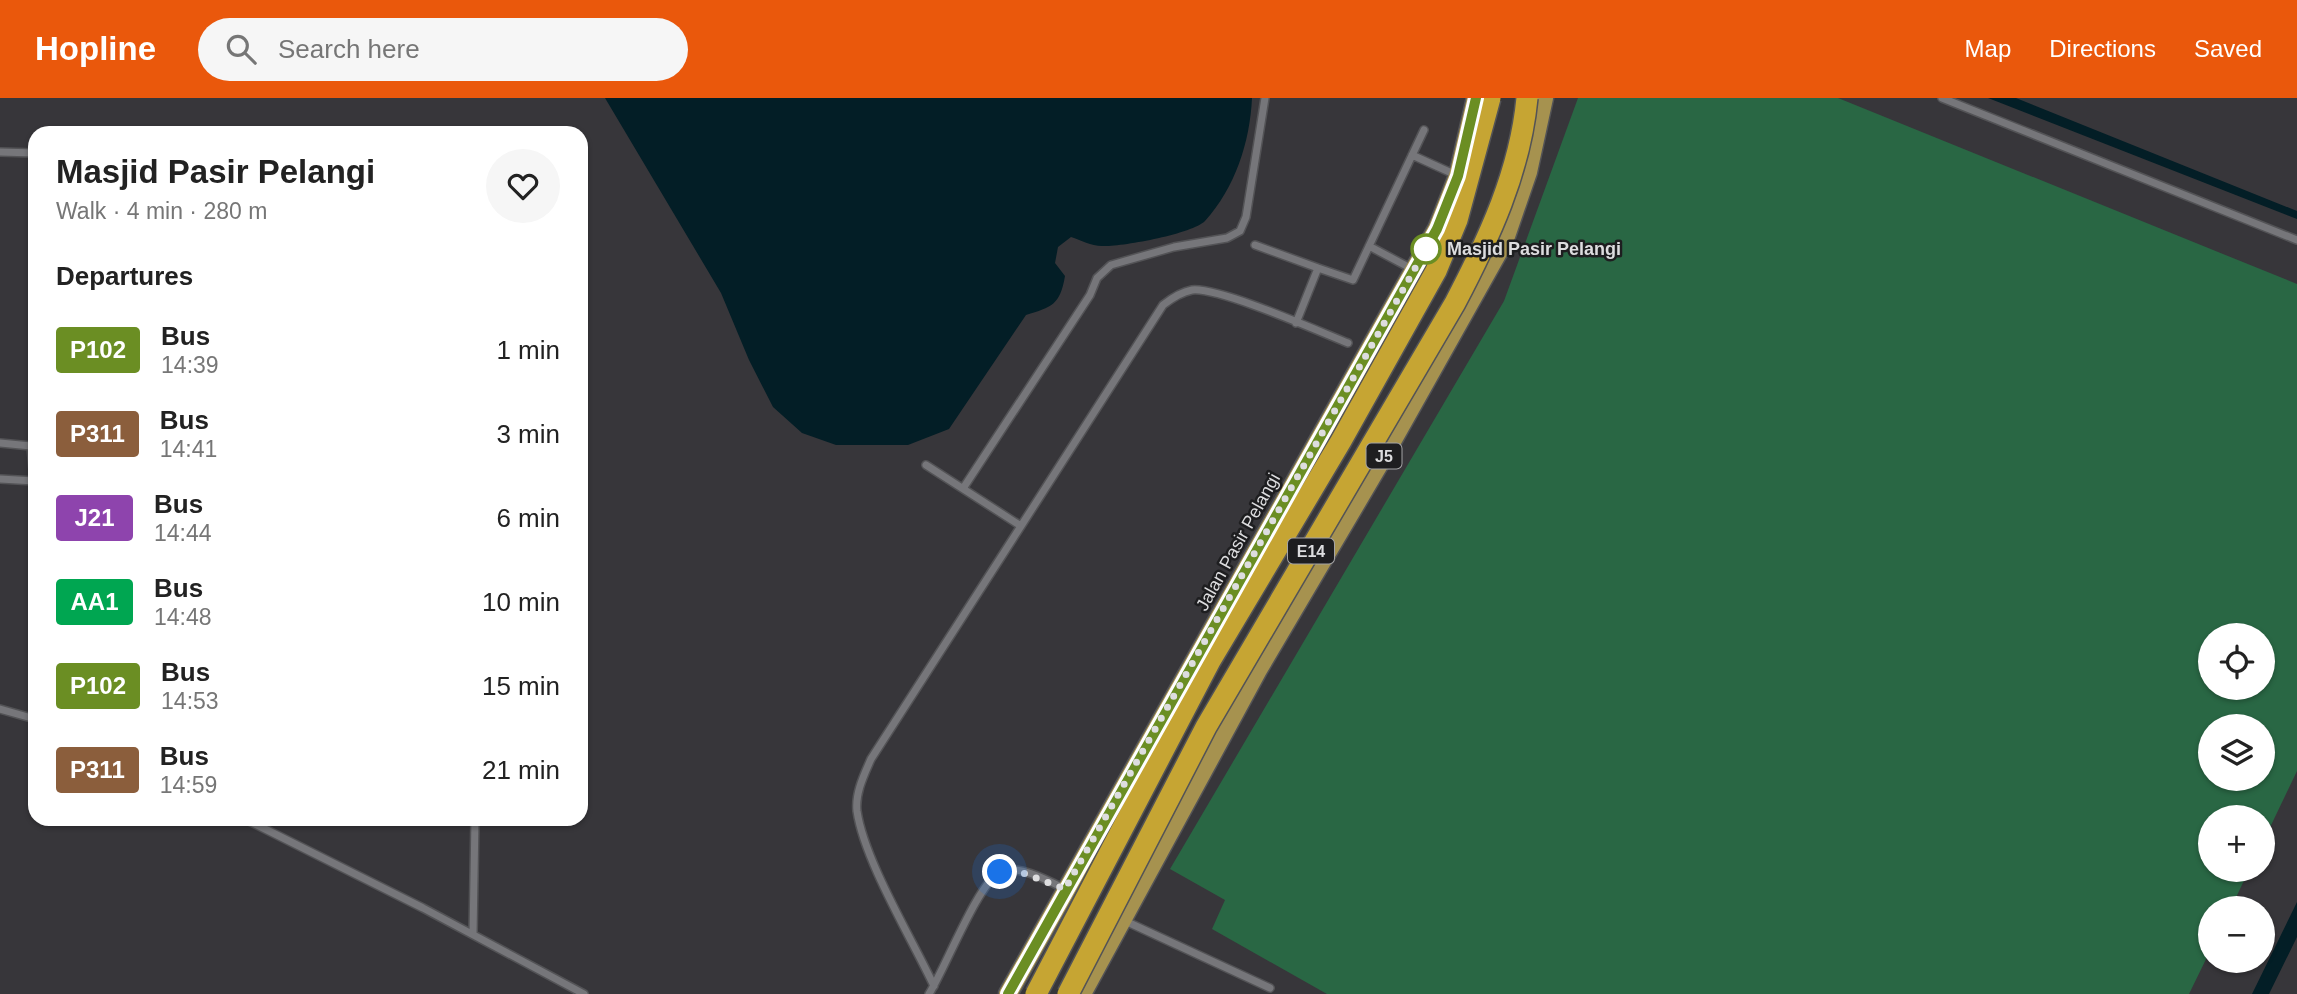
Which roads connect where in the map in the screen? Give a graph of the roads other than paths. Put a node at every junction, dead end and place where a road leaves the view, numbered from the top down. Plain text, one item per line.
1 (1265, 98) edge
2 (1527, 98) edge
3 (1544, 98) edge
4 (1942, 98) edge
5 (1477, 100) edge
6 (1424, 130) dead end
7 (0, 152) edge
8 (28, 153) edge
9 (1412, 155) junction
10 (1458, 176) junction
11 (2297, 240) edge
12 (1255, 245) dead end
13 (1369, 246) junction
14 (1318, 268) junction
15 (1414, 270) junction
16 (1296, 323) junction
17 (1348, 343) dead end
18 (0, 443) edge
19 (28, 446) edge
20 (926, 465) dead end
21 (0, 480) edge
22 (28, 481) edge
23 (964, 487) junction
24 (1021, 526) junction
25 (0, 709) edge
26 (28, 717) edge
27 (259, 826) edge
28 (475, 826) edge
29 (1065, 889) junction
30 (1121, 919) junction
31 (473, 934) junction
32 (934, 986) junction
33 (1270, 988) dead end
34 (584, 994) edge
35 (929, 994) edge
36 (1008, 994) edge
37 (1036, 994) edge
38 (1068, 994) edge
39 (1082, 994) edge

1 - 23 lane
2 - 38 highway, E14, bridge
3 - 30 main road, J5
4 - 11 lane
5 - 10 main road, Jalan Pasir Pelangi
5 - 37 highway, E14, bridge
6 - 9 lane
7 - 8 lane
9 - 10 lane
9 - 13 lane
10 - 15 main road, Jalan Pasir Pelangi
12 - 14 lane
13 - 14 lane
13 - 15 lane
14 - 16 lane
15 - 29 main road, Jalan Pasir Pelangi
16 - 17 lane
16 - 24 lane
18 - 19 lane
20 - 23 lane
21 - 22 lane
23 - 24 lane
24 - 32 lane
25 - 26 lane
27 - 31 lane
28 - 31 lane
29 - 30 lane
29 - 32 lane
29 - 36 main road, Jalan Pasir Pelangi
30 - 33 lane
30 - 39 main road, J5
31 - 34 lane
32 - 35 lane

